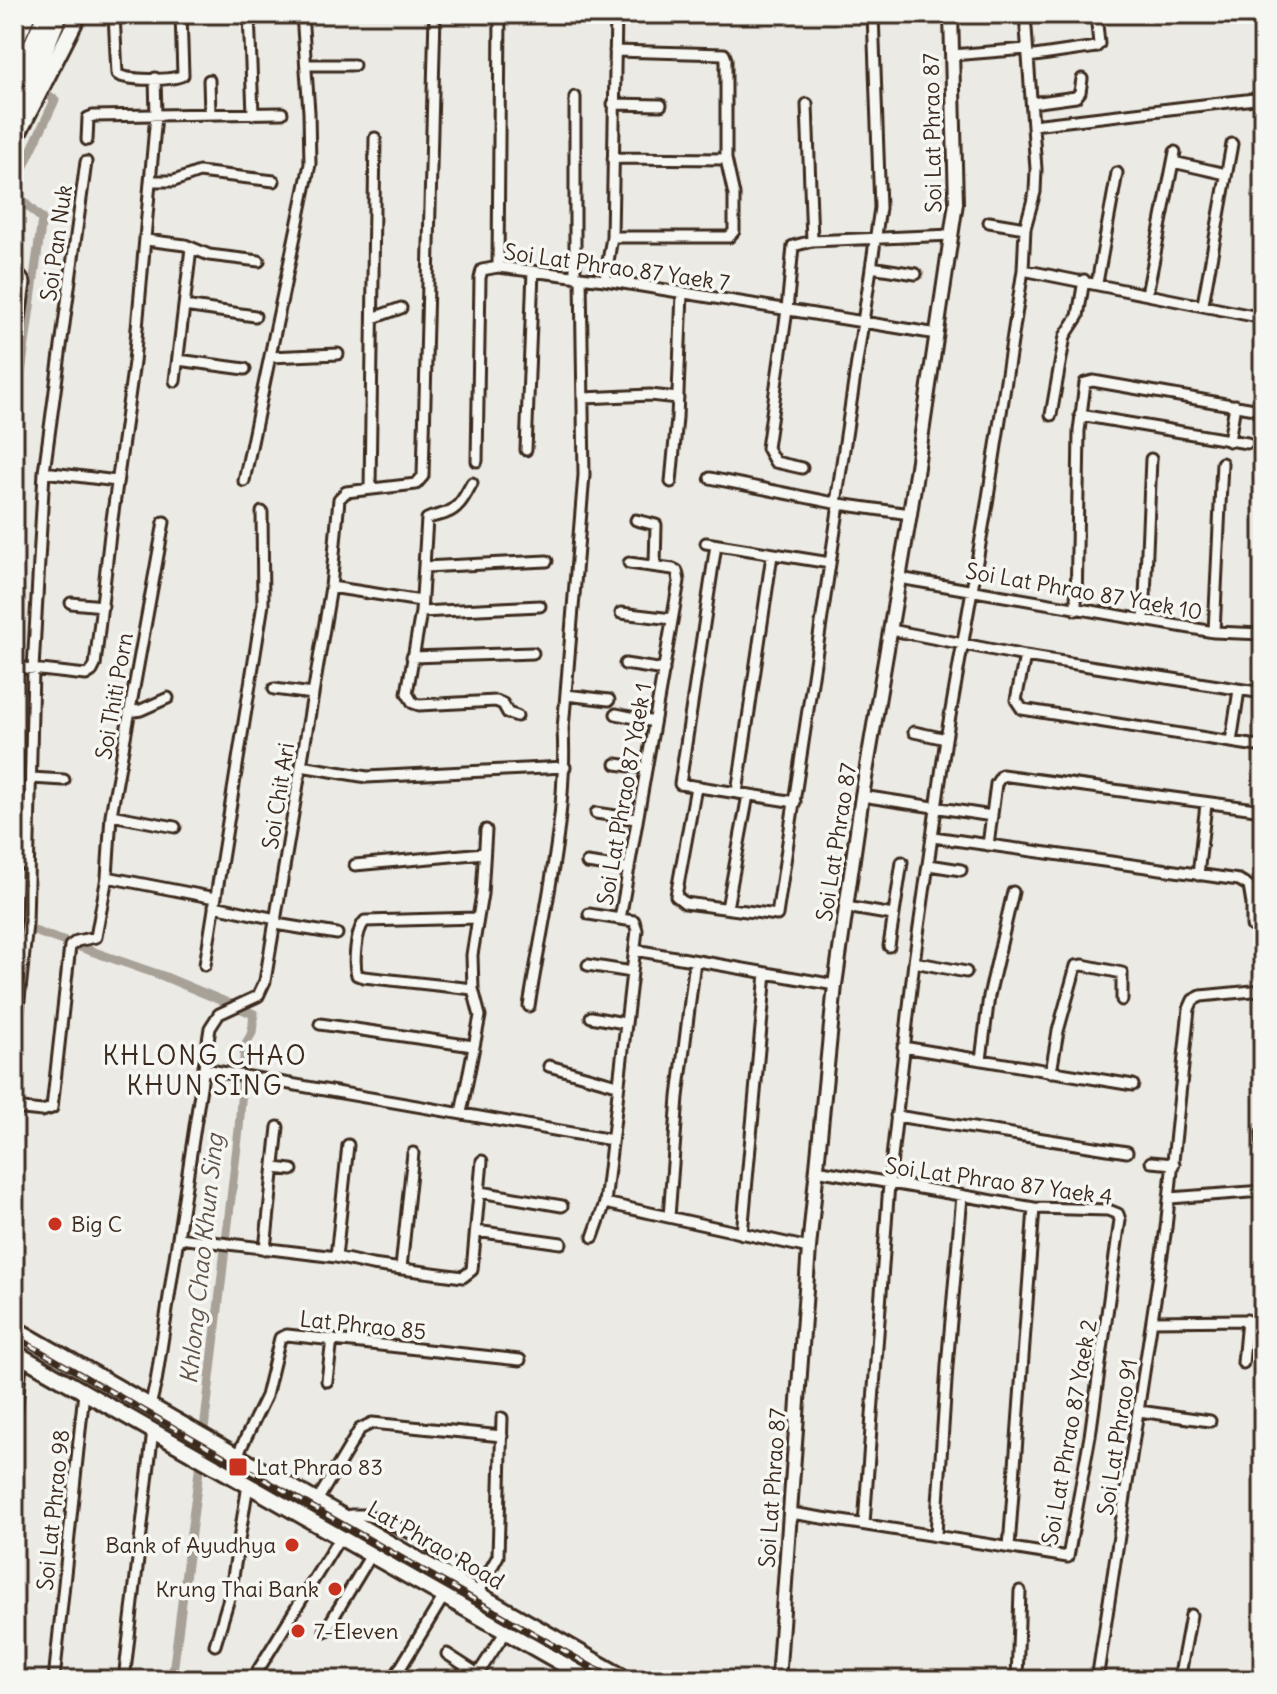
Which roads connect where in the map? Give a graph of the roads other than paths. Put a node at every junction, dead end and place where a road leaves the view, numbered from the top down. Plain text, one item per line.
1 (27, 14) edge
2 (46, 14) edge
3 (59, 14) edge
4 (79, 14) edge
5 (114, 14) edge
6 (181, 14) edge
7 (249, 14) edge
8 (302, 14) edge
9 (435, 14) edge
10 (500, 14) edge
11 (616, 14) edge
12 (873, 14) edge
13 (951, 14) edge
14 (1025, 14) edge
15 (1096, 14) edge
16 (14, 43) edge
17 (615, 51) junction
18 (1028, 53) junction
19 (952, 55) junction
20 (306, 65) junction
21 (354, 65) dead end
22 (155, 78) junction
23 (1082, 79) dead end
24 (209, 80) dead end
25 (31, 89) edge
26 (575, 97) dead end
27 (1263, 98) edge
28 (1032, 103) junction
29 (613, 104) junction
30 (807, 104) dead end
31 (661, 105) dead end
32 (282, 113) dead end
33 (210, 114) junction
34 (253, 114) junction
35 (156, 115) junction
36 (14, 125) edge
37 (1033, 125) junction
38 (375, 138) dead end
39 (87, 140) dead end
40 (14, 142) edge
41 (1232, 144) dead end
42 (613, 158) junction
43 (726, 159) junction
44 (86, 162) dead end
45 (1117, 173) dead end
46 (1226, 174) junction
47 (151, 181) junction
48 (274, 181) dead end
49 (989, 222) dead end
50 (1025, 228) junction
51 (952, 235) junction
52 (612, 237) junction
53 (878, 237) junction
54 (146, 240) junction
55 (812, 241) junction
56 (191, 248) junction
57 (259, 261) dead end
58 (498, 267) junction
59 (871, 267) junction
60 (1023, 270) junction
61 (533, 271) junction
62 (916, 274) dead end
63 (14, 277) edge
64 (578, 277) junction
65 (605, 280) junction
66 (1084, 280) junction
67 (1097, 283) junction
68 (682, 293) junction
69 (1147, 294) junction
70 (1203, 304) junction
71 (184, 306) junction
72 (401, 308) dead end
73 (787, 310) junction
74 (255, 316) dead end
75 (373, 318) junction
76 (1263, 318) edge
77 (864, 322) junction
78 (937, 334) junction
79 (338, 354) dead end
80 (270, 357) junction
81 (178, 360) junction
82 (14, 361) edge
83 (245, 369) dead end
84 (175, 381) dead end
85 (584, 398) junction
86 (678, 398) junction
87 (1235, 405) junction
88 (1254, 409) dead end
89 (1051, 415) dead end
90 (1080, 415) junction
91 (1229, 441) junction
92 (1247, 443) dead end
93 (526, 450) dead end
94 (1151, 459) dead end
95 (477, 461) dead end
96 (1222, 463) dead end
97 (802, 468) dead end
98 (44, 472) junction
99 (710, 478) dead end
100 (117, 481) junction
101 (244, 481) dead end
102 (671, 482) dead end
103 (472, 483) dead end
104 (370, 488) junction
105 (838, 503) junction
106 (262, 512) dead end
107 (910, 514) junction
108 (636, 520) dead end
109 (164, 522) dead end
110 (772, 555) junction
111 (547, 561) dead end
112 (629, 563) dead end
113 (830, 563) junction
114 (655, 565) junction
115 (424, 567) junction
116 (899, 578) junction
117 (331, 587) junction
118 (972, 590) junction
119 (71, 603) dead end
120 (103, 606) junction
121 (421, 606) junction
122 (540, 606) dead end
123 (1076, 610) junction
124 (621, 613) dead end
125 (672, 619) junction
126 (1144, 620) junction
127 (891, 630) junction
128 (1214, 632) junction
129 (1263, 634) edge
130 (963, 644) junction
131 (533, 653) dead end
132 (1025, 656) junction
133 (412, 657) junction
134 (625, 664) dead end
135 (14, 667) edge
136 (33, 669) junction
137 (664, 670) junction
138 (274, 689) dead end
139 (1239, 690) junction
140 (1263, 693) edge
141 (313, 694) junction
142 (566, 695) junction
143 (168, 698) dead end
144 (609, 700) dead end
145 (129, 712) junction
146 (616, 714) dead end
147 (517, 716) dead end
148 (654, 722) junction
149 (914, 732) dead end
150 (946, 739) junction
151 (1231, 742) junction
152 (1263, 747) edge
153 (616, 764) dead end
154 (301, 766) junction
155 (565, 767) junction
156 (645, 768) junction
157 (31, 778) junction
158 (64, 780) dead end
159 (696, 787) junction
160 (737, 793) junction
161 (748, 795) junction
162 (862, 796) junction
163 (795, 802) junction
164 (1206, 804) junction
165 (937, 808) junction
166 (1263, 810) edge
167 (596, 813) dead end
168 (111, 815) junction
169 (992, 816) junction
170 (636, 819) junction
171 (175, 827) dead end
172 (486, 830) dead end
173 (933, 837) junction
174 (988, 845) junction
175 (484, 853) junction
176 (902, 862) dead end
177 (14, 863) edge
178 (587, 863) dead end
179 (28, 864) junction
180 (355, 865) dead end
181 (929, 865) junction
182 (629, 869) junction
183 (961, 870) dead end
184 (1198, 875) junction
185 (107, 877) junction
186 (1013, 892) dead end
187 (215, 902) junction
188 (1258, 904) edge
189 (846, 907) junction
190 (727, 908) junction
191 (589, 914) dead end
192 (893, 915) junction
193 (477, 918) junction
194 (620, 919) junction
195 (276, 922) junction
196 (1252, 926) dead end
197 (337, 934) dead end
198 (889, 946) dead end
199 (635, 950) junction
200 (695, 961) junction
201 (914, 962) junction
202 (205, 965) dead end
203 (588, 965) dead end
204 (632, 972) junction
205 (966, 972) dead end
206 (766, 973) junction
207 (835, 985) junction
208 (473, 989) junction
209 (1263, 990) edge
210 (1122, 1000) dead end
211 (529, 1006) dead end
212 (591, 1017) dead end
213 (624, 1023) junction
214 (320, 1024) dead end
215 (473, 1046) junction
216 (14, 1047) edge
217 (903, 1047) junction
218 (981, 1060) junction
219 (549, 1066) dead end
220 (204, 1069) junction
221 (1051, 1072) junction
222 (617, 1085) junction
223 (1133, 1085) dead end
224 (14, 1108) edge
225 (461, 1113) junction
226 (896, 1116) junction
227 (278, 1127) dead end
228 (1262, 1133) edge
229 (612, 1140) junction
230 (348, 1145) dead end
231 (1263, 1150) edge
232 (1127, 1152) dead end
233 (413, 1153) dead end
234 (482, 1161) dead end
235 (1151, 1162) dead end
236 (1174, 1164) junction
237 (274, 1168) junction
238 (292, 1170) dead end
239 (816, 1170) junction
240 (889, 1184) junction
241 (1263, 1191) edge
242 (480, 1192) junction
243 (962, 1196) junction
244 (1170, 1198) junction
245 (605, 1203) junction
246 (562, 1206) dead end
247 (1034, 1208) junction
248 (669, 1217) junction
249 (1119, 1227) joint
250 (476, 1231) junction
251 (742, 1234) junction
252 (593, 1237) dead end
253 (179, 1238) junction
254 (561, 1243) dead end
255 (809, 1248) junction
256 (265, 1249) junction
257 (336, 1257) junction
258 (401, 1268) junction
259 (1152, 1321) junction
260 (14, 1328) edge
261 (332, 1339) junction
262 (18, 1354) edge
263 (520, 1360) dead end
264 (1243, 1363) dead end
265 (327, 1381) dead end
266 (84, 1392) junction
267 (150, 1406) junction
268 (1139, 1411) junction
269 (502, 1418) dead end
270 (1210, 1421) dead end
271 (14, 1429) edge
272 (153, 1430) junction
273 (502, 1436) junction
274 (237, 1456) junction
275 (248, 1485) junction
276 (317, 1501) junction
277 (791, 1513) junction
278 (864, 1524) junction
279 (936, 1534) junction
280 (340, 1537) junction
281 (1009, 1547) junction
282 (371, 1555) junction
283 (481, 1588) junction
284 (1020, 1591) dead end
285 (444, 1596) junction
286 (1191, 1615) dead end
287 (325, 1631) dead end
288 (506, 1631) junction
289 (1263, 1634) edge
290 (215, 1645) dead end
291 (447, 1654) dead end
292 (575, 1676) edge
293 (476, 1677) edge
294 (54, 1680) edge
295 (124, 1680) edge
296 (252, 1680) edge
297 (393, 1680) edge
298 (591, 1680) edge
299 (628, 1680) edge
300 (778, 1680) edge
301 (1017, 1680) edge
302 (1097, 1680) edge
303 (1179, 1680) edge
304 (1261, 1680) edge

1 - 16 highway
2 - 25 highway
3 - 25 highway
4 - 25 main road
5 - 22 street
6 - 22 street
7 - 34 street
8 - 20 street
9 - 104 street
10 - 58 street
11 - 17 street
12 - 53 street
13 - 19 street, Soi Lat Phrao 87
14 - 18 street
15 - 18 street
17 - 29 street
17 - 43 street
18 - 19 street
18 - 28 street
19 - 51 street, Soi Lat Phrao 87
20 - 21 street
20 - 80 street
22 - 35 street
23 - 28 street
24 - 33 street
25 - 36 highway
25 - 40 main road
26 - 64 street
27 - 37 street
28 - 37 street
29 - 31 street
29 - 42 street
30 - 55 street
32 - 34 street
33 - 34 street
33 - 35 street
35 - 39 street
35 - 47 street
37 - 50 street
38 - 75 street
41 - 46 street
42 - 43 street
42 - 52 street
43 - 52 street
44 - 98 street, Soi Pan Nuk
45 - 67 street
46 - 69 street
46 - 70 street
47 - 48 street
47 - 54 street
49 - 50 street
50 - 60 street
51 - 53 street
51 - 78 street, Soi Lat Phrao 87
52 - 65 street
53 - 55 street
53 - 59 street
54 - 56 street
54 - 100 street
55 - 73 street
56 - 57 street
56 - 71 street
58 - 61 street, Soi Lat Phrao 87 Yaek 7
58 - 95 street, Soi Lat Phrao 87 Yaek 7
59 - 62 street
59 - 77 street
60 - 66 street
60 - 118 street
61 - 64 street, Soi Lat Phrao 87 Yaek 7
61 - 93 street
63 - 82 street, Soi Pan Nuk
64 - 65 street, Soi Lat Phrao 87 Yaek 7
64 - 85 street
65 - 68 street, Soi Lat Phrao 87 Yaek 7
66 - 67 street
66 - 89 street
67 - 69 street
68 - 73 street, Soi Lat Phrao 87 Yaek 7
68 - 86 street
69 - 70 street
70 - 76 street
71 - 74 street
71 - 81 street
72 - 75 street
73 - 77 street, Soi Lat Phrao 87 Yaek 7
73 - 97 street
75 - 104 street
77 - 78 street, Soi Lat Phrao 87 Yaek 7
77 - 105 street
78 - 107 street, Soi Lat Phrao 87
79 - 80 street
80 - 101 street
81 - 83 street
81 - 84 street
85 - 86 street
85 - 142 street
86 - 102 street
87 - 88 street
87 - 90 street
87 - 91 street
90 - 91 street
90 - 123 street
91 - 92 street
94 - 126 street
96 - 128 street
98 - 100 street
98 - 136 street
99 - 105 street
100 - 120 street
103 - 115 street
104 - 117 street, Soi Chit Ari
105 - 107 street
105 - 113 street
106 - 187 street
107 - 116 street, Soi Lat Phrao 87
108 - 114 street
109 - 145 street, Soi Thiti Porn
110 - 113 street
110 - 159 street
110 - 160 street
111 - 115 street
112 - 114 street
113 - 163 street
114 - 125 street, Soi Lat Phrao 87 Yaek 1
115 - 121 street
116 - 118 street, Soi Lat Phrao 87 Yaek 10
116 - 127 street, Soi Lat Phrao 87
117 - 121 street
117 - 141 street, Soi Chit Ari
118 - 123 street, Soi Lat Phrao 87 Yaek 10
118 - 130 street
119 - 120 street
120 - 136 street
121 - 122 street
121 - 133 street
123 - 126 street, Soi Lat Phrao 87 Yaek 10
124 - 125 street
125 - 137 street, Soi Lat Phrao 87 Yaek 1
126 - 128 street, Soi Lat Phrao 87 Yaek 10
127 - 130 street
127 - 162 street, Soi Lat Phrao 87
128 - 129 street, Soi Lat Phrao 87 Yaek 10
130 - 132 street
130 - 150 street
131 - 133 street
132 - 139 street
132 - 151 street
133 - 147 street
134 - 137 street
135 - 136 street
136 - 157 street
137 - 148 street, Soi Lat Phrao 87 Yaek 1
138 - 141 street
139 - 140 street
139 - 151 street
141 - 154 street, Soi Chit Ari
142 - 144 street
142 - 155 street
143 - 145 street
145 - 168 street, Soi Thiti Porn
146 - 148 street
148 - 156 street, Soi Lat Phrao 87 Yaek 1
149 - 150 street
150 - 165 street
151 - 152 street
153 - 156 street
154 - 155 street
154 - 195 street, Soi Chit Ari
155 - 211 street
156 - 170 street, Soi Lat Phrao 87 Yaek 1
157 - 158 street
157 - 179 street
159 - 160 street
159 - 190 street
160 - 161 street
161 - 163 street
161 - 190 street
162 - 165 street
162 - 189 street, Soi Lat Phrao 87
163 - 190 street
164 - 166 street
164 - 169 street
164 - 184 street
165 - 169 street
165 - 173 street
167 - 170 street
168 - 171 street
168 - 185 street, Soi Thiti Porn
169 - 174 street
170 - 182 street, Soi Lat Phrao 87 Yaek 1
172 - 175 street
173 - 174 street
173 - 181 street
174 - 184 street
175 - 180 street
175 - 193 street
176 - 192 street
177 - 179 street
178 - 182 street
179 - 216 street
181 - 183 street
181 - 201 street
182 - 194 street, Soi Lat Phrao 87 Yaek 1
184 - 188 street
185 - 187 street
185 - 224 street, Soi Thiti Porn
186 - 218 street
187 - 195 street
187 - 202 street
188 - 196 street
189 - 192 street
189 - 207 street, Soi Lat Phrao 87
191 - 194 street
192 - 198 street
193 - 208 street
193 - 208 street
194 - 199 street, Soi Lat Phrao 87 Yaek 1
195 - 197 street
195 - 220 street, Soi Chit Ari
199 - 200 street
199 - 204 street, Soi Lat Phrao 87 Yaek 1
200 - 206 street
200 - 248 street
201 - 205 street
201 - 217 street
203 - 204 street
204 - 213 street, Soi Lat Phrao 87 Yaek 1
206 - 207 street
206 - 251 street
207 - 239 street, Soi Lat Phrao 87
208 - 215 street
209 - 236 street, Soi Lat Phrao 91
210 - 221 street
212 - 213 street
213 - 222 street, Soi Lat Phrao 87 Yaek 1
214 - 215 street
215 - 225 street
217 - 218 street
217 - 226 street
218 - 221 street
219 - 222 street
220 - 225 street
220 - 253 street, Soi Chit Ari
221 - 223 street
222 - 229 street, Soi Lat Phrao 87 Yaek 1
225 - 229 street
226 - 232 street
226 - 240 street
227 - 237 street
228 - 231 street
229 - 245 street, Soi Lat Phrao 87 Yaek 1
230 - 257 street
233 - 258 street
234 - 242 street
235 - 236 street
236 - 244 street, Soi Lat Phrao 91
237 - 238 street
237 - 256 street
239 - 240 street, Soi Lat Phrao 87 Yaek 4
239 - 255 street, Soi Lat Phrao 87
240 - 243 street, Soi Lat Phrao 87 Yaek 4
240 - 278 street
241 - 244 street
242 - 246 street
242 - 250 street
243 - 247 street, Soi Lat Phrao 87 Yaek 4
243 - 279 street
244 - 259 street, Soi Lat Phrao 91
245 - 248 street
245 - 252 street, Soi Lat Phrao 87 Yaek 1
247 - 249 street, Soi Lat Phrao 87 Yaek 4
247 - 281 street
248 - 251 street
249 - 281 street, Soi Lat Phrao 87 Yaek 2
250 - 254 street
250 - 258 street
251 - 255 street
253 - 256 street
253 - 267 street, Soi Chit Ari
255 - 277 street, Soi Lat Phrao 87
256 - 257 street
257 - 258 street
259 - 264 street
259 - 268 street, Soi Lat Phrao 91
260 - 267 main road, Lat Phrao Road
261 - 263 street, Lat Phrao 85
261 - 265 street
261 - 274 street, Lat Phrao 85
262 - 266 main road, Lat Phrao Road
262 - 271 street
266 - 272 main road, Lat Phrao Road
266 - 294 street, Soi Lat Phrao 98
267 - 274 main road, Lat Phrao Road
268 - 270 street
268 - 302 street, Soi Lat Phrao 91
269 - 273 street
272 - 275 main road, Lat Phrao Road
272 - 295 street
273 - 276 street
273 - 283 street
274 - 276 main road, Lat Phrao Road
275 - 280 main road, Lat Phrao Road
275 - 290 street
276 - 283 main road, Lat Phrao Road
277 - 278 street, Soi Lat Phrao 87 Yaek 2
277 - 300 street, Soi Lat Phrao 87
278 - 279 street, Soi Lat Phrao 87 Yaek 2
279 - 281 street, Soi Lat Phrao 87 Yaek 2
280 - 282 main road, Lat Phrao Road
280 - 296 street
282 - 285 main road, Lat Phrao Road
282 - 287 street
283 - 299 main road, Lat Phrao Road
284 - 301 street
285 - 288 main road, Lat Phrao Road
285 - 297 street
286 - 303 street
288 - 292 main road, Lat Phrao Road
288 - 293 street
289 - 304 street
291 - 293 street
292 - 298 main road, Lat Phrao Road

